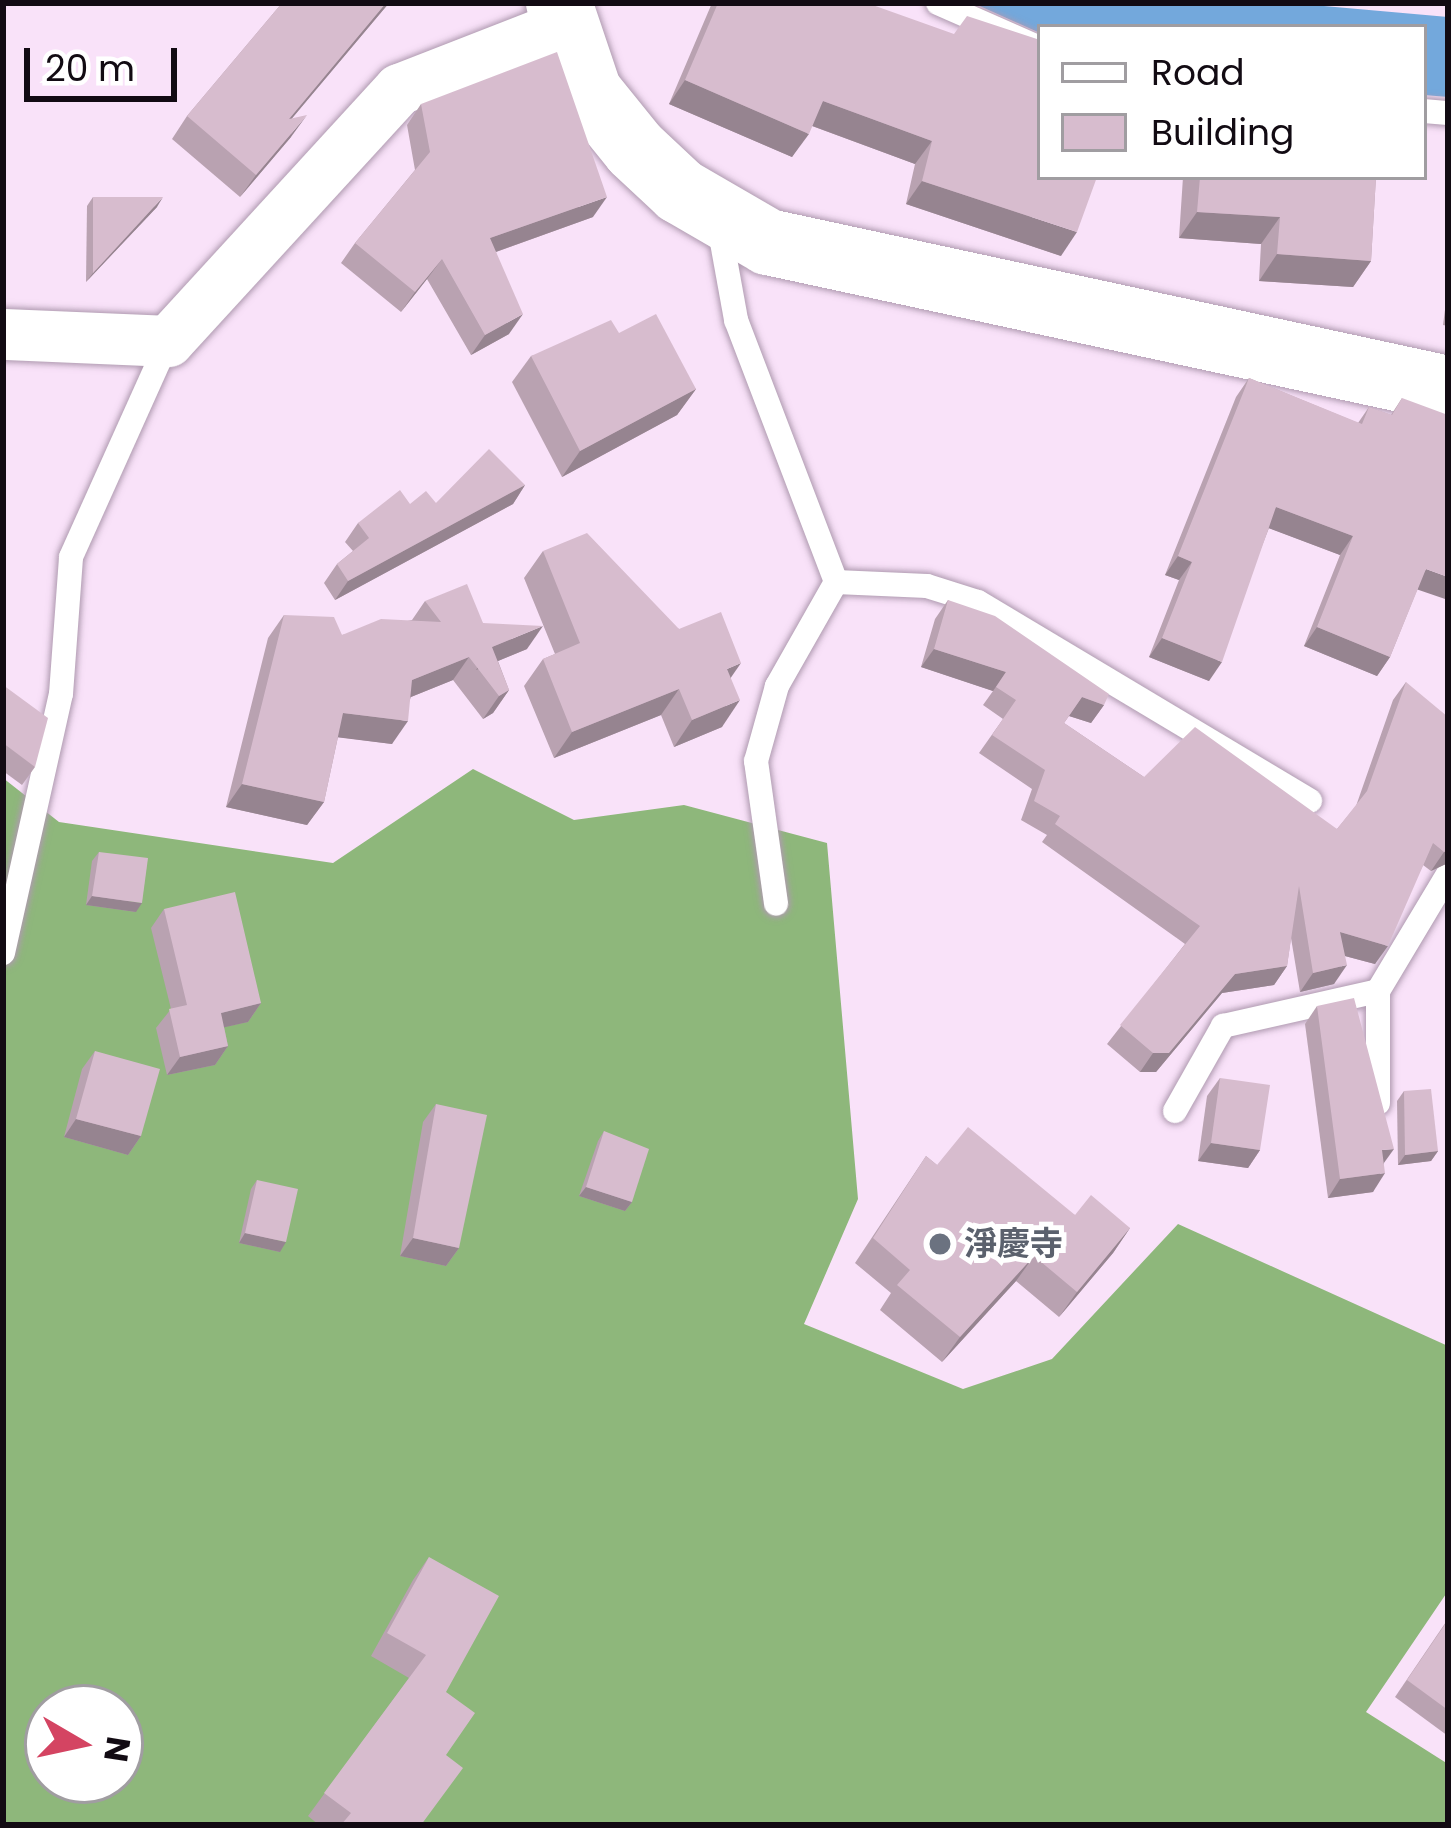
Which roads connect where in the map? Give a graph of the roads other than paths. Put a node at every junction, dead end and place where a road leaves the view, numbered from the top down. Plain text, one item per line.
1 (938, 3) edge
2 (562, 14) edge
3 (1037, 47) edge
4 (716, 212) junction
5 (3, 334) edge
6 (168, 341) junction
7 (1448, 389) edge
8 (836, 582) junction
9 (1310, 802) dead end
10 (1448, 874) edge
11 (776, 904) dead end
12 (3, 953) edge
13 (1378, 992) junction
14 (1175, 1111) dead end
15 (1383, 1131) edge

1 - 3 lane
2 - 4 street
2 - 6 street
4 - 7 street
4 - 8 lane
5 - 6 street
6 - 12 lane
8 - 9 lane
8 - 11 lane
10 - 13 lane
13 - 14 lane
13 - 15 lane

